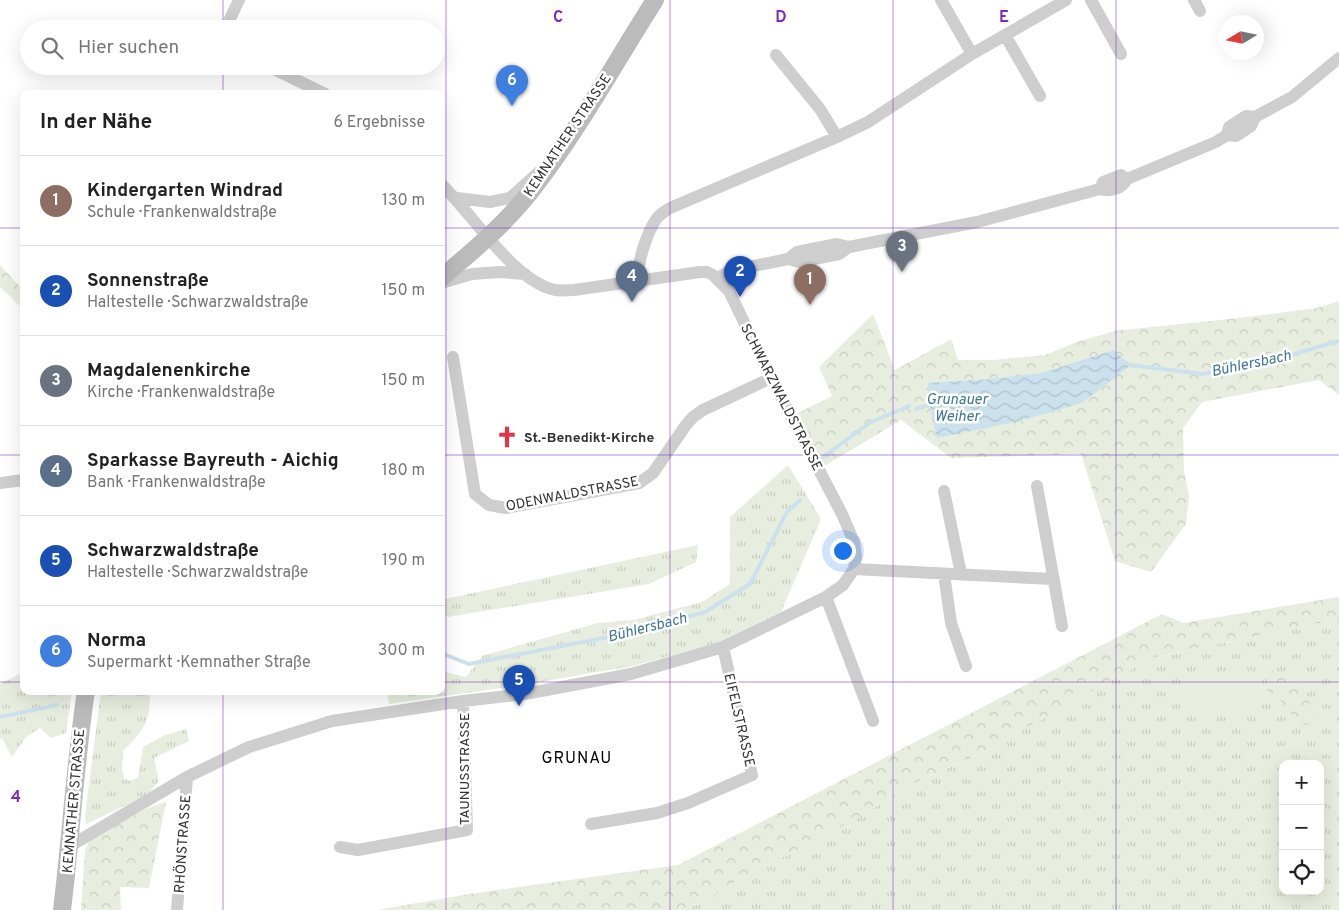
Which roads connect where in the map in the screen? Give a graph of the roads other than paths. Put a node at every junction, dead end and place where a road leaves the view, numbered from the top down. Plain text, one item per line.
1 (239, 0) edge
2 (655, 0) edge
3 (942, 0) edge
4 (1066, 0) edge
5 (1091, 0) edge
6 (229, 20) edge
7 (1005, 36) junction
8 (972, 54) junction
9 (1121, 54) dead end
10 (776, 55) dead end
11 (1339, 58) edge
12 (286, 75) edge
13 (317, 90) edge
14 (1040, 96) dead end
15 (837, 137) junction
16 (556, 156) junction
17 (445, 188) edge
18 (457, 198) junction
19 (489, 238) junction
20 (525, 274) junction
21 (445, 275) edge
22 (718, 278) junction
23 (638, 280) junction
24 (445, 282) edge
25 (452, 357) dead end
26 (772, 378) junction
27 (20, 480) edge
28 (0, 483) edge
29 (1037, 486) dead end
30 (944, 491) dead end
31 (854, 569) junction
32 (944, 574) junction
33 (961, 574) junction
34 (1053, 579) junction
35 (826, 597) junction
36 (1062, 626) dead end
37 (723, 647) junction
38 (966, 666) dead end
39 (85, 695) edge
40 (463, 701) junction
41 (873, 721) dead end
42 (187, 777) junction
43 (591, 824) dead end
44 (70, 846) junction
45 (340, 848) dead end
46 (62, 910) edge
47 (177, 910) edge

1 - 6 street
2 - 16 main road, KEMNATHER STRASSE
3 - 8 street
4 - 7 street
5 - 9 street
7 - 8 street
7 - 14 street
8 - 15 street
10 - 15 street
11 - 22 street
12 - 13 street
15 - 23 street
16 - 18 street
16 - 19 main road, KEMNATHER STRASSE
17 - 18 street
18 - 19 street
19 - 20 street
19 - 21 main road, KEMNATHER STRASSE
20 - 23 street
20 - 24 street
22 - 23 street
22 - 26 street, SCHWARZWALDSTRASSE
25 - 26 street, ODENWALDSTRASSE
26 - 31 street, SCHWARZWALDSTRASSE
27 - 28 street
29 - 34 street
30 - 33 street
31 - 32 street
31 - 35 street
32 - 33 street
32 - 38 street
33 - 34 street
34 - 36 street
35 - 37 street
35 - 41 street
37 - 40 street
37 - 43 street, EIFELSTRASSE
39 - 44 main road, KEMNATHER STRASSE
40 - 42 street
40 - 45 street, TAUNUSSTRASSE
42 - 44 street
42 - 47 street, RHÖNSTRASSE
44 - 46 main road, KEMNATHER STRASSE

